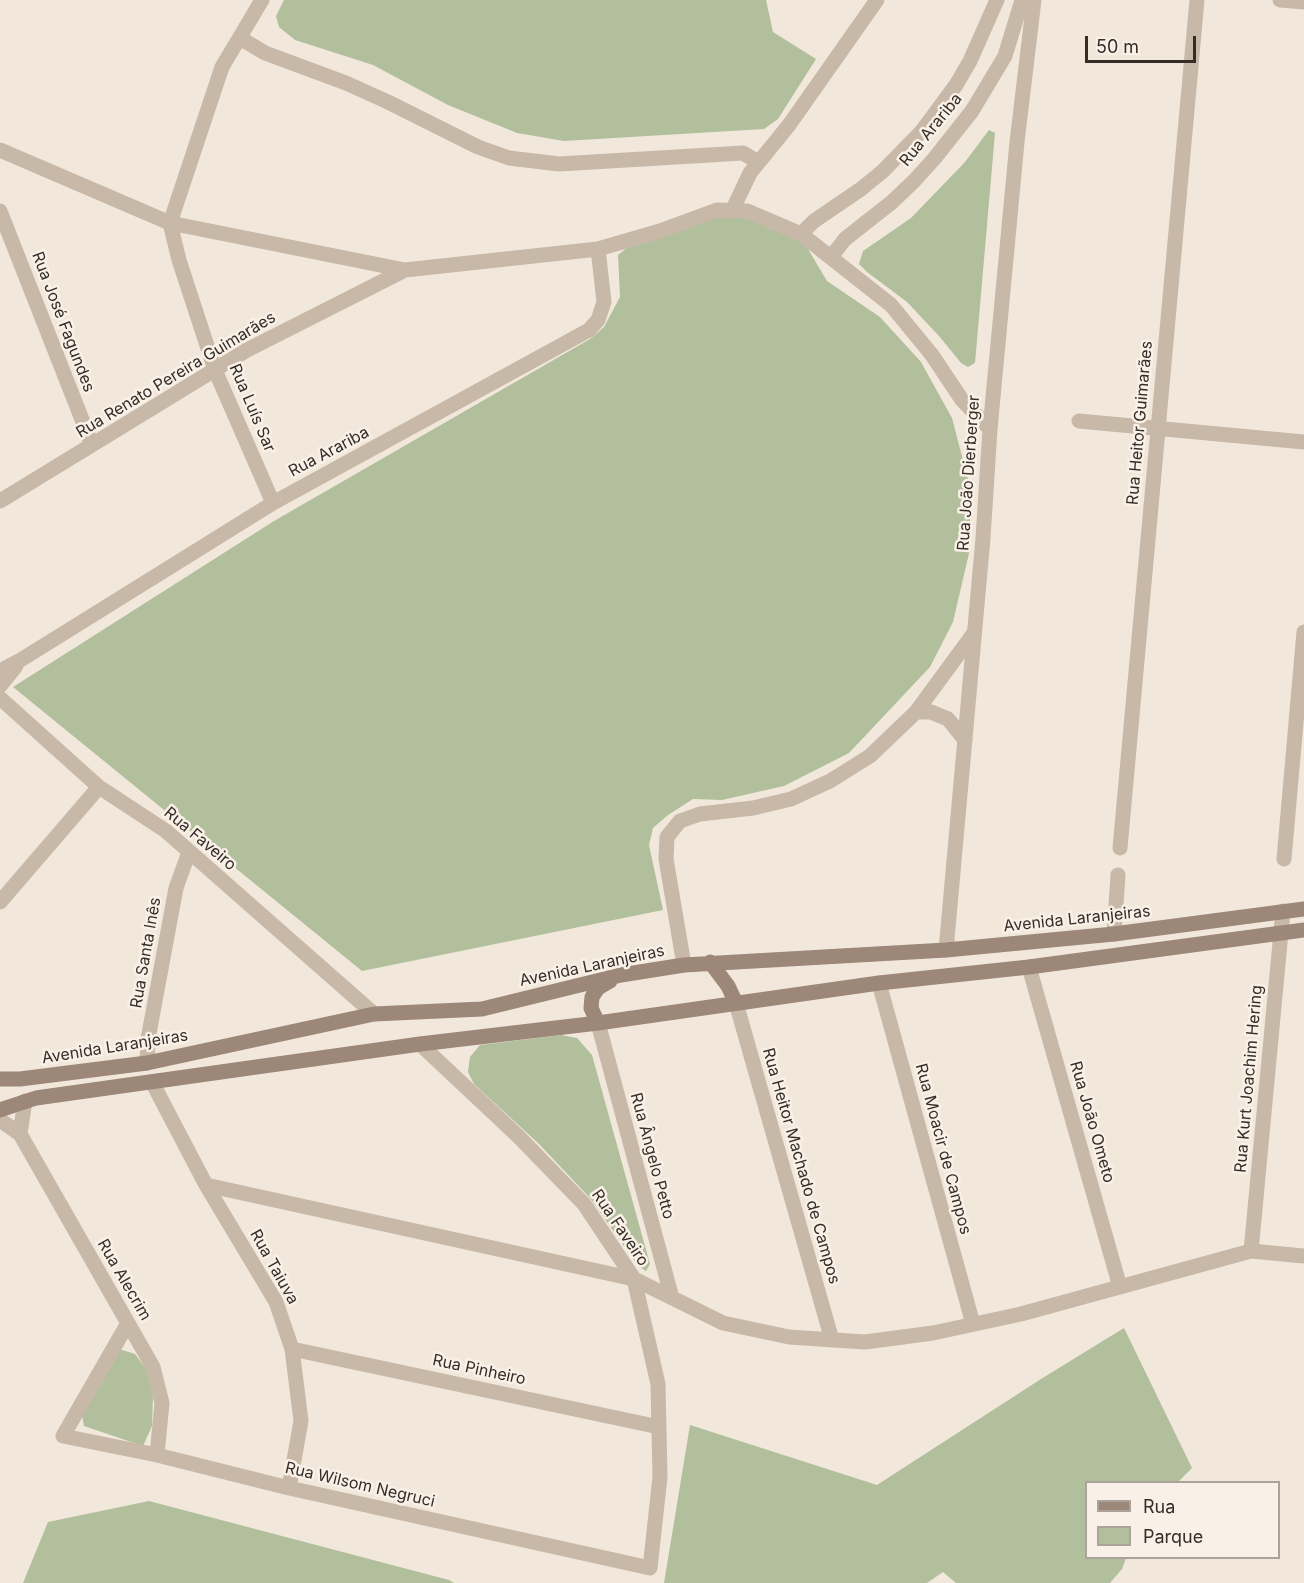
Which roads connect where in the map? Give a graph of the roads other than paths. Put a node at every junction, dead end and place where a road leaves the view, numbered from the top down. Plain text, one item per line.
1 (262, 0) edge
2 (877, 0) edge
3 (997, 0) edge
4 (1022, 0) edge
5 (1034, 0) edge
6 (1197, 0) edge
7 (1280, 0) edge
8 (1304, 2) edge
9 (240, 38) junction
10 (0, 150) edge
11 (758, 162) junction
12 (732, 211) junction
13 (0, 212) edge
14 (170, 223) junction
15 (801, 234) junction
16 (598, 249) junction
17 (831, 257) junction
18 (405, 270) junction
19 (215, 370) junction
20 (1079, 421) dead end
21 (1158, 428) junction
22 (990, 429) junction
23 (1304, 442) edge
24 (92, 445) junction
25 (0, 501) edge
26 (273, 503) junction
27 (1304, 632) edge
28 (974, 633) junction
29 (19, 661) junction
30 (0, 671) edge
31 (0, 686) edge
32 (0, 698) edge
33 (916, 712) junction
34 (965, 740) junction
35 (99, 786) junction
36 (1120, 848) dead end
37 (189, 852) junction
38 (1284, 859) dead end
39 (1118, 875) dead end
40 (0, 902) edge
41 (1304, 909) edge
42 (1283, 911) junction
43 (1304, 930) edge
44 (1280, 933) junction
45 (1114, 934) junction
46 (946, 950) junction
47 (710, 962) junction
48 (684, 965) junction
49 (1029, 967) junction
50 (621, 975) junction
51 (879, 983) junction
52 (736, 1003) junction
53 (374, 1014) junction
54 (598, 1023) junction
55 (420, 1044) junction
56 (147, 1063) junction
57 (0, 1079) edge
58 (152, 1082) junction
59 (25, 1101) junction
60 (0, 1110) edge
61 (0, 1119) edge
62 (20, 1134) junction
63 (206, 1185) junction
64 (1251, 1251) junction
65 (1304, 1256) edge
66 (634, 1279) junction
67 (1120, 1287) junction
68 (672, 1298) junction
69 (128, 1323) junction
70 (973, 1324) junction
71 (832, 1340) junction
72 (292, 1348) junction
73 (659, 1426) junction
74 (157, 1455) junction
75 (289, 1488) junction
76 (650, 1568) joint

1 - 9 street
2 - 11 street
3 - 15 street, Rua Arariba
4 - 17 street, Rua Arariba
5 - 22 street, Rua João Dierberger
6 - 21 street, Rua Heitor Guimarães
7 - 8 street
9 - 11 street
9 - 14 street
10 - 14 street
11 - 12 street
12 - 15 street
12 - 16 street
13 - 24 street, Rua José Fagundes
14 - 18 street
14 - 19 street, Rua Luís Sar
15 - 17 street
16 - 18 street
16 - 26 street, Rua Arariba
17 - 22 street
18 - 19 street, Rua Renato Pereira Guimarães
19 - 24 street, Rua Renato Pereira Guimarães
19 - 26 street, Rua Luís Sar
20 - 21 street
21 - 23 street
21 - 36 street, Rua Heitor Guimarães
22 - 28 street, Rua João Dierberger
24 - 25 street, Rua Renato Pereira Guimarães
26 - 29 street, Rua Arariba
27 - 38 street
28 - 33 street
28 - 34 street, Rua João Dierberger
29 - 30 street, Rua Arariba
29 - 31 street, Rua Arariba
32 - 35 street, Rua Faveiro
33 - 34 street
33 - 48 street
34 - 46 street, Rua João Dierberger
35 - 37 street, Rua Faveiro
35 - 40 street
37 - 53 street, Rua Faveiro
37 - 56 street, Rua Santa Inês
39 - 45 street
41 - 42 main road, Avenida Laranjeiras
42 - 44 street, Rua Kurt Joachim Hering
42 - 45 main road, Avenida Laranjeiras
43 - 44 main road
44 - 49 main road
44 - 64 street, Rua Kurt Joachim Hering
45 - 46 main road, Avenida Laranjeiras
46 - 47 main road, Avenida Laranjeiras
47 - 48 main road, Avenida Laranjeiras
47 - 52 main road
48 - 50 main road, Avenida Laranjeiras
49 - 51 main road
49 - 67 street, Rua João Ometo
50 - 53 main road, Avenida Laranjeiras
50 - 54 main road
51 - 52 main road
51 - 70 street, Rua Moacir de Campos
52 - 54 main road
52 - 71 street, Rua Heitor Machado de Campos
53 - 56 main road, Avenida Laranjeiras
54 - 55 main road
54 - 68 street, Rua Ângelo Petto
55 - 58 main road
55 - 66 street, Rua Faveiro
56 - 57 main road, Avenida Laranjeiras
58 - 59 main road
58 - 63 street, Rua Taiuva
59 - 60 main road
59 - 62 street
61 - 62 street, Rua Alecrim
62 - 69 street, Rua Alecrim
63 - 66 street
63 - 72 street, Rua Taiuva
64 - 65 street
64 - 67 street
66 - 68 street
66 - 73 street, Rua Faveiro
67 - 70 street
68 - 71 street
69 - 74 street, Rua Alecrim
69 - 74 street, Rua Wilsom Negruci
70 - 71 street
72 - 73 street, Rua Pinheiro
72 - 75 street, Rua Taiuva
73 - 76 street, Rua Faveiro
74 - 75 street, Rua Wilsom Negruci
75 - 76 street, Rua Wilsom Negruci

